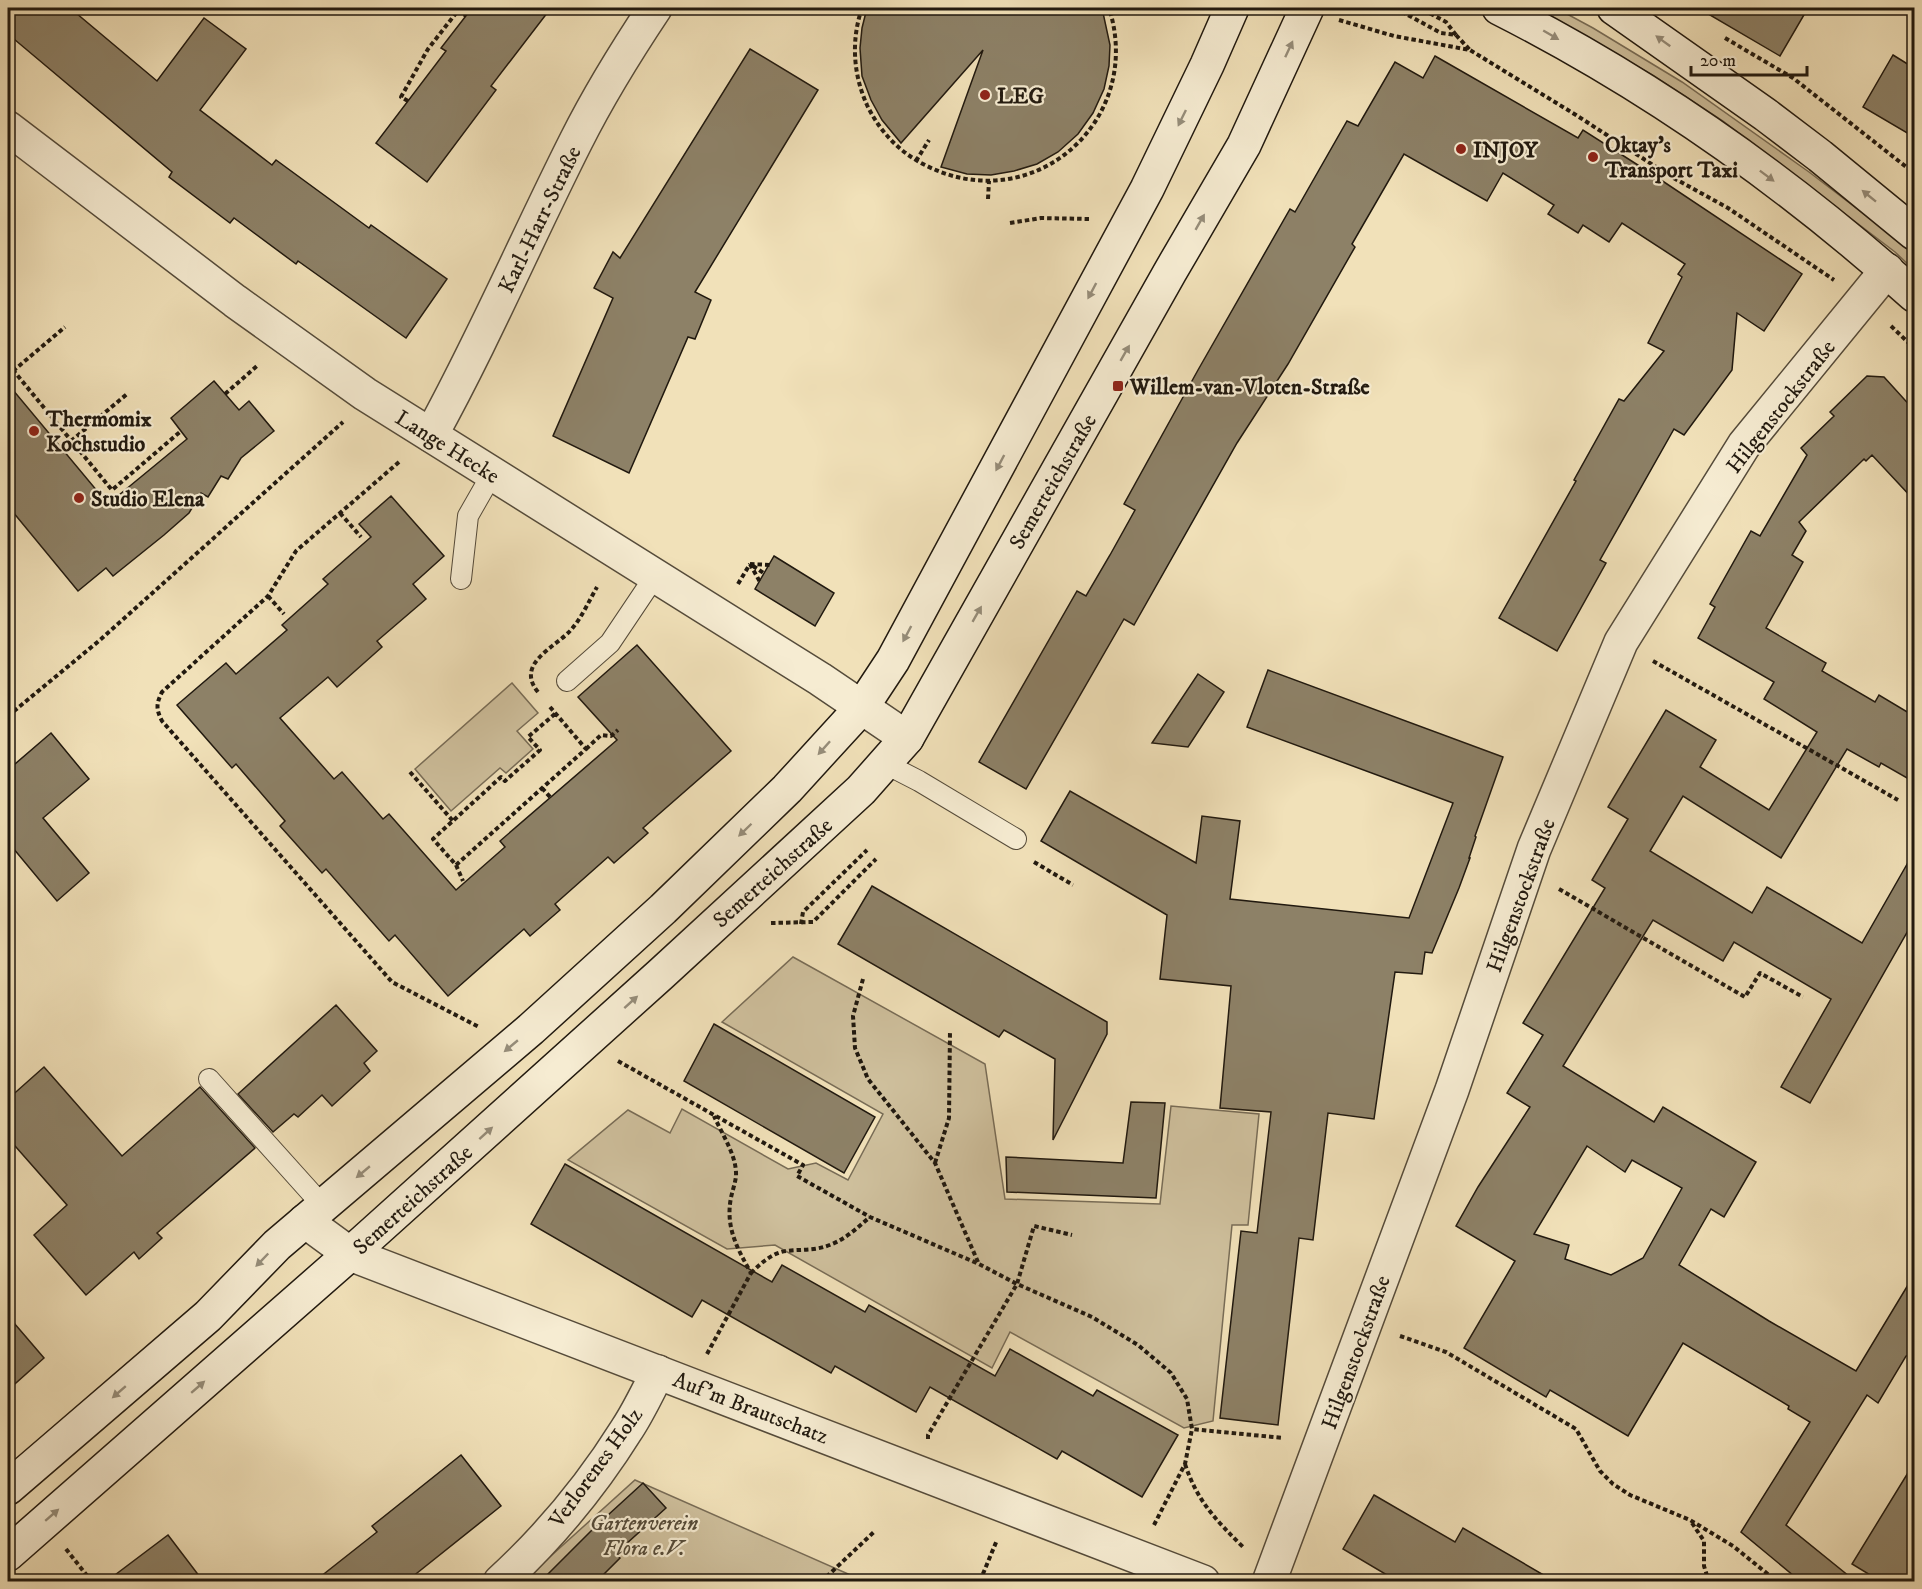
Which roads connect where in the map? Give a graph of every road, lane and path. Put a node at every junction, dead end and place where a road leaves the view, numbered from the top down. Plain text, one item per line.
1 (655, 8) edge
2 (862, 8) edge
3 (1109, 8) edge
4 (1205, 8) edge
5 (1232, 8) edge
6 (1307, 8) edge
7 (1395, 8) edge
8 (1420, 8) edge
9 (1499, 8) edge
10 (1614, 8) edge
11 (459, 9) edge
12 (466, 16) dead end
13 (1360, 25) dead end
14 (1456, 34) junction
15 (1723, 37) dead end
16 (1470, 50) junction
17 (1207, 65) junction
18 (408, 101) dead end
19 (12, 140) edge
20 (929, 140) dead end
21 (916, 161) junction
22 (1914, 173) edge
23 (989, 181) junction
24 (988, 199) dead end
25 (1096, 220) dead end
26 (1010, 223) dead end
27 (1914, 232) edge
28 (1887, 270) junction
29 (1914, 295) edge
30 (1863, 300) junction
31 (65, 327) dead end
32 (8, 364) edge
33 (257, 366) dead end
34 (13, 371) junction
35 (127, 394) dead end
36 (225, 394) dead end
37 (342, 424) dead end
38 (181, 431) dead end
39 (431, 435) junction
40 (71, 441) junction
41 (399, 462) dead end
42 (492, 474) junction
43 (340, 513) junction
44 (361, 537) dead end
45 (750, 564) junction
46 (770, 565) dead end
47 (765, 574) dead end
48 (655, 576) junction
49 (461, 579) dead end
50 (760, 582) dead end
51 (597, 587) dead end
52 (733, 591) dead end
53 (268, 596) junction
54 (284, 614) dead end
55 (1621, 642) junction
56 (567, 681) dead end
57 (862, 707) junction
58 (556, 713) junction
59 (8, 716) edge
60 (618, 730) dead end
61 (907, 738) junction
62 (586, 748) junction
63 (884, 764) junction
64 (410, 772) dead end
65 (542, 788) junction
66 (550, 798) dead end
67 (1898, 800) dead end
68 (453, 821) junction
69 (1016, 839) joint
70 (867, 850) dead end
71 (876, 859) dead end
72 (456, 865) junction
73 (1527, 871) junction
74 (463, 881) dead end
75 (1073, 885) dead end
76 (863, 979) dead end
77 (1803, 997) dead end
78 (950, 1031) dead end
79 (501, 1054) junction
80 (621, 1059) dead end
81 (209, 1079) dead end
82 (713, 1115) junction
83 (935, 1163) junction
84 (314, 1214) junction
85 (870, 1217) junction
86 (1072, 1235) dead end
87 (350, 1254) junction
88 (979, 1264) junction
89 (751, 1273) junction
90 (1017, 1284) junction
91 (1365, 1324) junction
92 (658, 1372) junction
93 (691, 1384) junction
94 (1192, 1429) junction
95 (1322, 1442) junction
96 (1185, 1464) junction
97 (928, 1476) junction
98 (8, 1488) edge
99 (1690, 1520) junction
100 (875, 1531) dead end
101 (8, 1554) edge
102 (1138, 1557) junction
103 (81, 1568) dead end
104 (1273, 1571) edge
105 (1768, 1575) dead end
106 (92, 1581) edge
107 (500, 1581) edge
108 (820, 1581) edge
109 (1203, 1581) edge
110 (1709, 1581) edge

1 - 39 main road, Karl-Harr-Straße
2 - 21 path
3 - 23 path
4 - 17 main road
5 - 17 main road, Semerteichstraße
61 -> 6 main road, Semerteichstraße
7 - 14 path
8 - 14 path
9 -> 28 main road
27 -> 10 main road
11 - 12 path
11 - 18 path
13 - 16 path
14 - 16 path
15 - 22 path
16 - 30 path
17 -> 57 main road, Semerteichstraße
19 - 39 main road, Lange Hecke
20 - 21 path
21 - 23 path
23 - 24 path
25 - 26 path
28 - 29 main road
28 - 30 main road, Hilgenstockstraße
30 - 55 main road, Hilgenstockstraße
31 - 34 path
32 - 34 path
33 - 36 path
34 - 40 path
35 - 40 path
37 - 59 path
38 - 40 path
39 - 42 main road, Lange Hecke
41 - 43 path
42 - 48 main road, Lange Hecke
42 - 49 lane
43 - 44 path
43 - 53 path
45 - 46 path
45 - 47 path
45 - 50 path
45 - 52 path
48 - 56 lane
48 - 57 main road, Lange Hecke
51 - 58 path
53 - 54 path
53 - 79 path
55 - 67 path
55 - 73 main road, Hilgenstockstraße
57 - 61 main road, Lange Hecke
57 -> 79 main road, Semerteichstraße
58 - 62 path
58 - 68 path
60 - 62 path
61 - 63 main road, Semerteichstraße
62 - 65 path
63 - 69 lane
87 -> 63 main road, Semerteichstraße
64 - 68 path
65 - 66 path
65 - 72 path
68 - 72 path
69 - 75 path
70 - 71 path
72 - 74 path
73 - 77 path
73 - 91 main road, Hilgenstockstraße
76 - 83 path
78 - 83 path
79 -> 84 main road, Semerteichstraße
80 - 82 path
81 - 84 lane
82 - 85 path
82 - 89 path
83 - 88 path
84 - 87 main road, Auf'm Brautschatz
84 -> 98 main road, Semerteichstraße
85 - 88 path
85 - 89 path
86 - 90 path
87 - 92 main road, Auf'm Brautschatz
101 -> 87 main road, Semerteichstraße
88 - 90 path
89 - 93 path
90 - 94 path
90 - 97 path
91 - 95 main road, Hilgenstockstraße
91 - 99 path
92 - 93 main road, Auf'm Brautschatz
92 - 107 main road, Verlorenes Holz
93 - 97 main road, Auf'm Brautschatz
94 - 95 path
94 - 96 path
95 - 104 main road, Hilgenstockstraße
96 - 102 path
96 - 104 path
97 - 102 main road, Auf'm Brautschatz
99 - 105 path
99 - 110 path
100 - 108 path
102 - 109 main road, Auf'm Brautschatz
103 - 106 path

